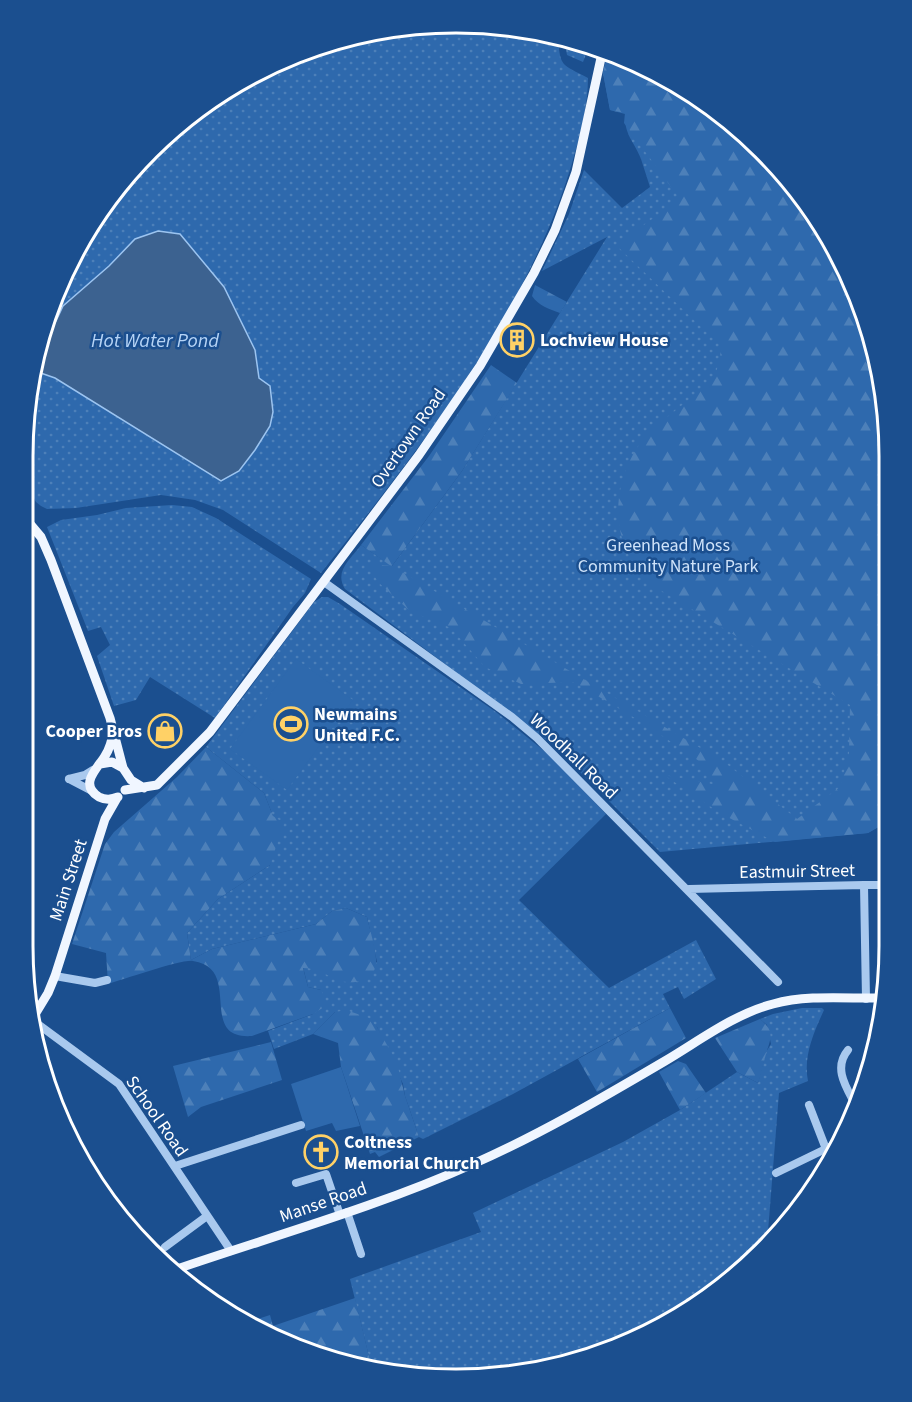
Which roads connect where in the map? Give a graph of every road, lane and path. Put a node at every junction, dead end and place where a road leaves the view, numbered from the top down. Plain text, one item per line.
1 (601, 58) edge
2 (33, 527) edge
3 (324, 582) junction
4 (114, 730) junction
5 (97, 767) junction
6 (124, 771) junction
7 (144, 788) junction
8 (125, 790) junction
9 (96, 794) junction
10 (117, 798) junction
11 (105, 819) junction
12 (864, 885) junction
13 (879, 885) edge
14 (689, 890) junction
15 (55, 976) junction
16 (107, 980) dead end
17 (778, 982) dead end
18 (866, 999) junction
19 (875, 999) edge
20 (38, 1009) edge
21 (41, 1026) edge
22 (848, 1050) dead end
23 (852, 1096) edge
24 (809, 1105) dead end
25 (301, 1125) dead end
26 (826, 1149) joint
27 (175, 1166) junction
28 (776, 1173) dead end
29 (296, 1183) dead end
30 (343, 1214) junction
31 (207, 1216) junction
32 (165, 1247) dead end
33 (231, 1251) junction
34 (349, 1251) dead end
35 (181, 1268) edge

1 - 3 main road, Overtown Road
2 - 4 main road
3 - 7 main road, Overtown Road
3 - 14 street, Woodhall Road
4 - 5 main road
4 - 6 main road
5 - 6 main road
5 - 9 main road
5 - 9 street
6 - 7 main road
6 - 8 main road
7 - 8 main road, Overtown Road
8 - 10 main road
9 - 10 main road
9 - 11 main road, Main Street
10 - 11 main road, Main Street
11 - 15 main road, Main Street
12 - 13 street
12 - 14 street, Eastmuir Street
12 - 18 street, Eastmuir Street
14 - 17 street, Woodhall Road
15 - 16 street
15 - 20 main road, Main Street
18 - 19 main road, Manse Road
18 - 30 main road, Manse Road
21 - 27 street, School Road
22 - 23 street
24 - 26 street
25 - 27 street
26 - 28 street
27 - 31 street, School Road
29 - 30 street
30 - 33 main road, Manse Road
30 - 34 street
31 - 32 street
31 - 33 street, School Road
33 - 35 main road, Manse Road

